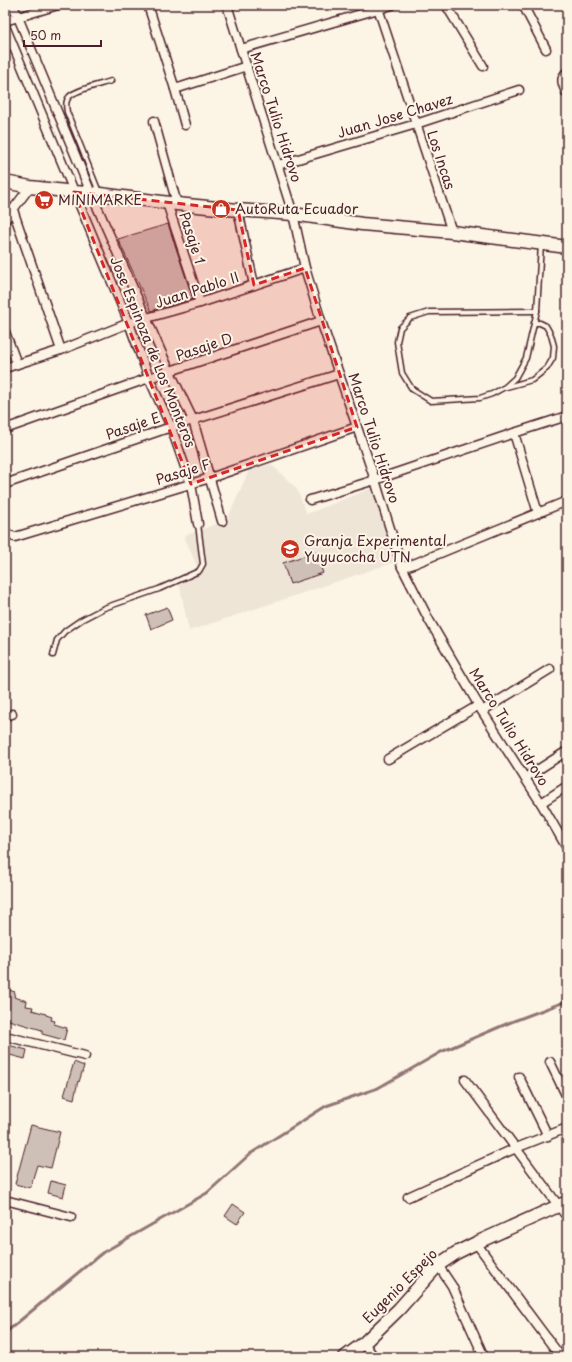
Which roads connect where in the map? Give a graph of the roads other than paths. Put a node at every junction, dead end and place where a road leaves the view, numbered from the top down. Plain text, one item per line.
1 (13, 5) edge
2 (58, 5) edge
3 (148, 5) edge
4 (227, 5) edge
5 (392, 5) edge
6 (446, 5) edge
7 (522, 5) edge
8 (378, 7) edge
9 (18, 18) junction
10 (5, 21) edge
11 (5, 26) edge
12 (241, 49) junction
13 (546, 49) dead end
14 (247, 66) junction
15 (482, 66) dead end
16 (567, 72) edge
17 (111, 81) dead end
18 (175, 89) junction
19 (519, 90) dead end
20 (567, 94) edge
21 (154, 121) dead end
22 (416, 124) junction
23 (185, 125) dead end
24 (278, 165) junction
25 (5, 182) edge
26 (30, 187) junction
27 (74, 192) junction
28 (96, 194) junction
29 (172, 204) junction
30 (13, 210) junction
31 (238, 210) junction
32 (293, 214) junction
33 (5, 220) edge
34 (452, 232) junction
35 (542, 244) junction
36 (567, 247) edge
37 (305, 268) junction
38 (254, 285) junction
39 (200, 303) junction
40 (537, 310) junction
41 (147, 319) junction
42 (321, 321) junction
43 (534, 322) junction
44 (129, 323) junction
45 (5, 332) edge
46 (61, 350) junction
47 (17, 364) junction
48 (5, 368) edge
49 (170, 372) junction
50 (339, 374) junction
51 (150, 378) junction
52 (503, 388) junction
53 (567, 416) edge
54 (193, 420) junction
55 (171, 427) junction
56 (357, 427) junction
57 (5, 429) edge
58 (514, 432) junction
59 (210, 478) junction
60 (375, 480) junction
61 (5, 484) edge
62 (192, 484) junction
63 (310, 500) dead end
64 (567, 501) edge
65 (538, 513) junction
66 (222, 521) dead end
67 (198, 524) joint
68 (5, 531) edge
69 (402, 567) junction
70 (53, 655) dead end
71 (550, 669) dead end
72 (481, 708) junction
73 (567, 751) edge
74 (388, 759) dead end
75 (525, 778) junction
76 (567, 786) edge
77 (541, 803) junction
78 (567, 848) edge
79 (5, 1036) edge
80 (85, 1056) dead end
81 (550, 1062) dead end
82 (519, 1077) dead end
83 (465, 1080) dead end
84 (567, 1097) edge
85 (567, 1128) edge
86 (548, 1136) junction
87 (516, 1148) junction
88 (408, 1197) dead end
89 (5, 1200) edge
90 (563, 1204) edge
91 (567, 1216) edge
92 (71, 1217) dead end
93 (476, 1242) junction
94 (438, 1265) junction
95 (364, 1343) junction
96 (345, 1357) edge
97 (374, 1357) edge
98 (484, 1357) edge
99 (562, 1357) edge

1 - 9 street, Jose Espinoza de Los Monteros
2 - 9 street
3 - 18 street
4 - 12 street, Marco Tulio Hidrovo
5 - 8 street
6 - 15 street
7 - 13 street
8 - 12 street
8 - 22 street, Los Incas
9 - 10 street
9 - 28 street, Jose Espinoza de Los Monteros
11 - 27 street, Jose Espinoza de Los Monteros
12 - 14 street, Marco Tulio Hidrovo
14 - 18 street
14 - 24 street, Marco Tulio Hidrovo
16 - 20 street
17 - 28 lane
18 - 23 street
19 - 22 street, Juan Jose Chavez
21 - 29 street, Pasaje 1
22 - 24 street, Juan Jose Chavez
22 - 34 street, Los Incas
24 - 32 street, Marco Tulio Hidrovo
25 - 26 street
26 - 27 street
26 - 30 street
27 - 28 street
27 - 44 street, Jose Espinoza de Los Monteros
28 - 29 street
28 - 41 street, Jose Espinoza de Los Monteros
29 - 31 street
29 - 39 street, Pasaje 1
30 - 33 street
30 - 46 street
31 - 32 street
31 - 38 street
32 - 34 street
32 - 37 street, Marco Tulio Hidrovo
34 - 35 street
35 - 36 street
35 - 40 lane
37 - 38 street, Juan Pablo II
37 - 42 street, Marco Tulio Hidrovo
38 - 39 street, Juan Pablo II
39 - 41 street, Juan Pablo II
40 - 43 lane
40 - 52 lane
41 - 44 street, Juan Pablo II
41 - 49 street, Jose Espinoza de Los Monteros
42 - 49 street, Pasaje D
42 - 50 street, Marco Tulio Hidrovo
43 - 52 lane
43 - 52 lane
44 - 46 street, Juan Pablo II
44 - 51 street, Jose Espinoza de Los Monteros
45 - 47 street
46 - 47 street, Juan Pablo II
47 - 48 street, Juan Pablo II
49 - 51 street, Pasaje D
49 - 54 street, Jose Espinoza de Los Monteros
50 - 54 street, Pasaje E
50 - 56 street, Marco Tulio Hidrovo
51 - 55 street, Jose Espinoza de Los Monteros
51 - 57 street, Pasaje D
53 - 58 street
54 - 55 street, Pasaje E
54 - 59 street, Jose Espinoza de Los Monteros
55 - 61 street, Pasaje E
55 - 62 street, Jose Espinoza de Los Monteros
56 - 59 street, Pasaje F
56 - 60 street, Marco Tulio Hidrovo
58 - 60 street
58 - 65 street
59 - 62 street, Pasaje F
59 - 66 street, Jose Espinoza de Los Monteros
60 - 63 street
60 - 69 street, Marco Tulio Hidrovo
62 - 67 street, Jose Espinoza de Los Monteros
62 - 68 street, Pasaje F
64 - 65 street
65 - 69 street
67 - 70 lane
69 - 72 street, Marco Tulio Hidrovo
71 - 72 street
72 - 74 street
72 - 75 street, Marco Tulio Hidrovo
73 - 75 street
75 - 77 street, Marco Tulio Hidrovo
76 - 77 street
77 - 78 street, Marco Tulio Hidrovo
79 - 80 street
81 - 84 street
82 - 86 street
83 - 87 street
85 - 86 street
86 - 87 street
87 - 88 street
87 - 90 street
89 - 92 street
90 - 91 street
90 - 93 street, Eugenio Espejo
93 - 94 street, Eugenio Espejo
93 - 99 street
94 - 95 street, Eugenio Espejo
94 - 98 street
95 - 96 street, Eugenio Espejo
95 - 97 street

